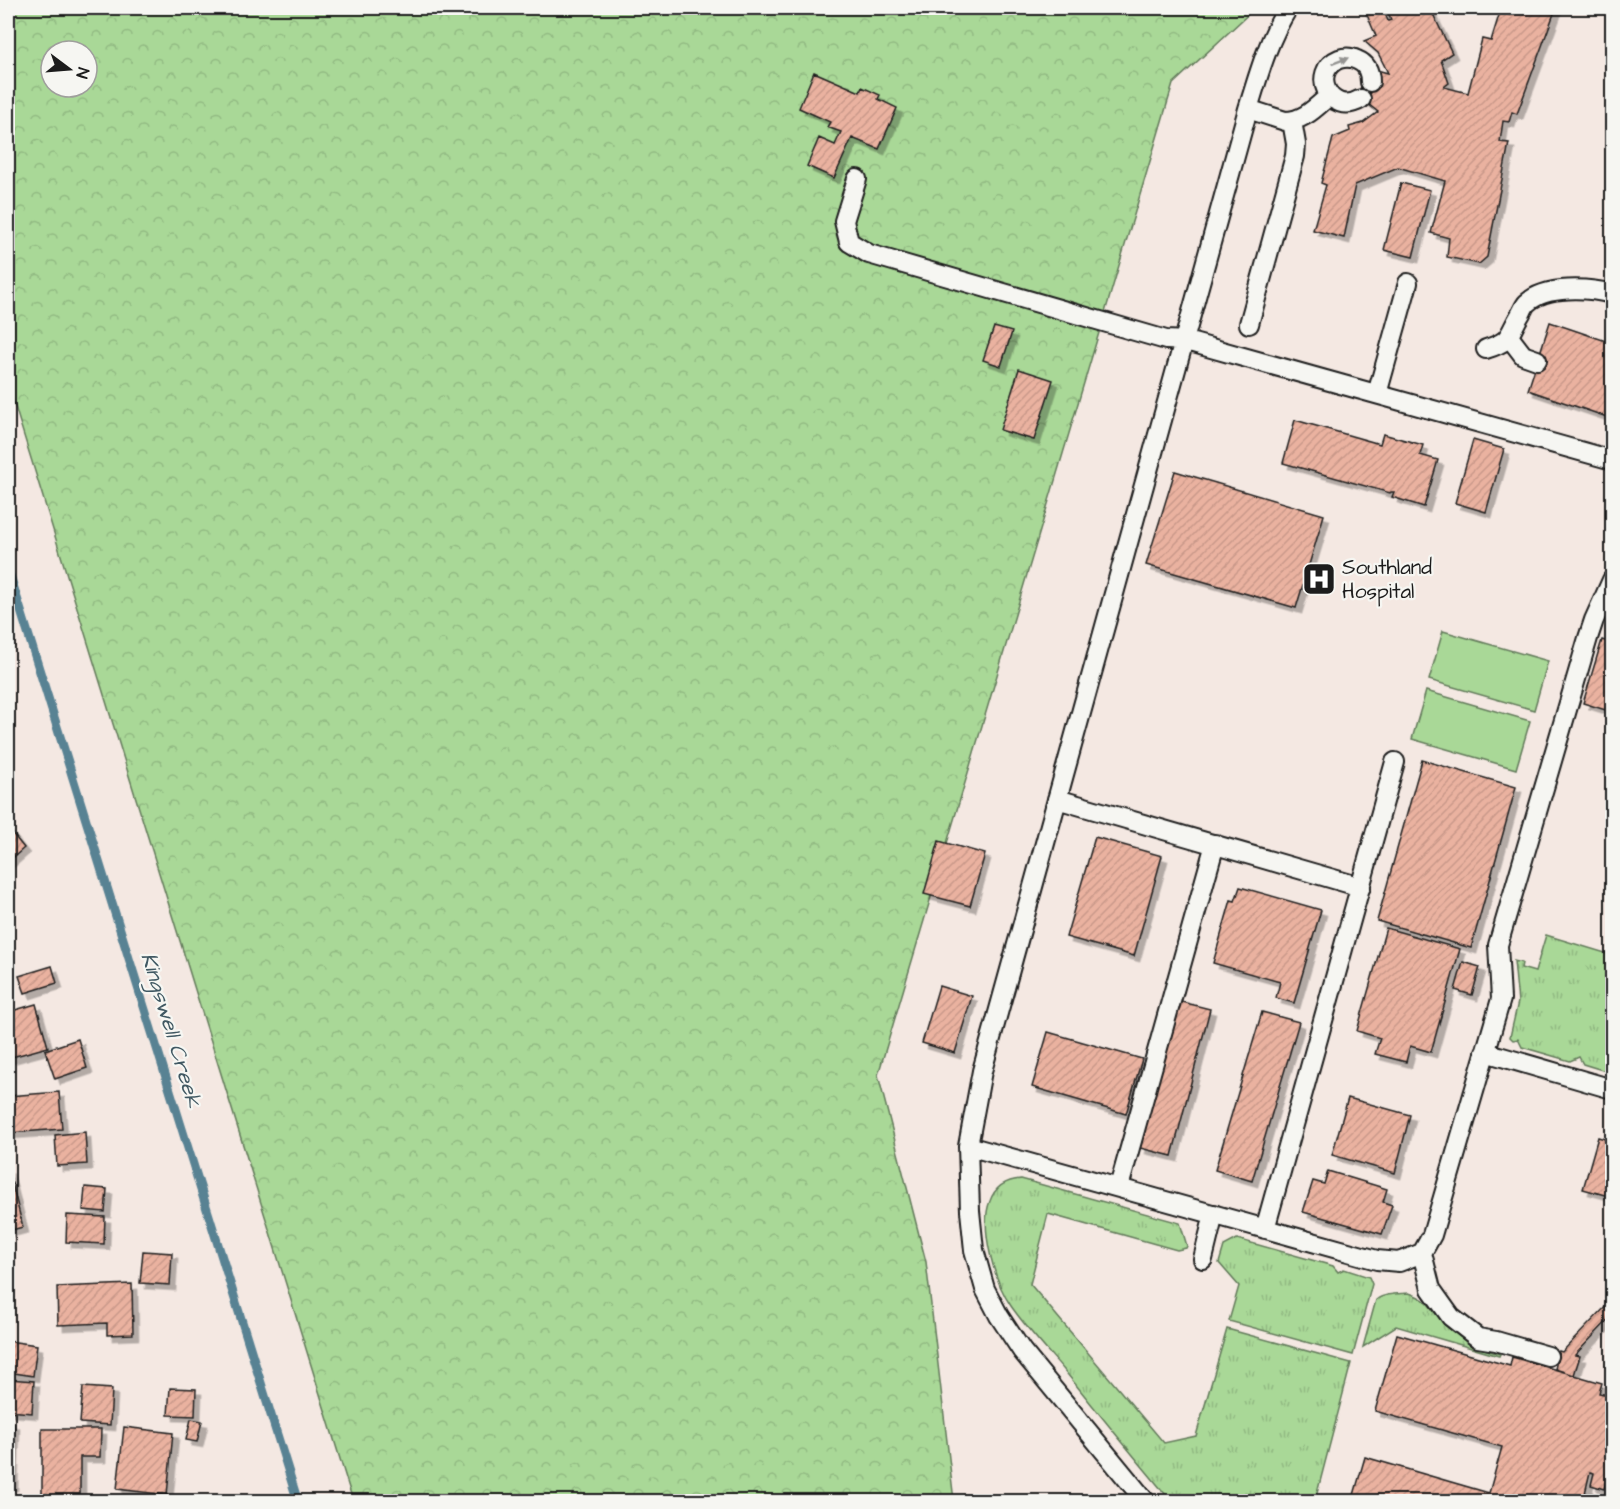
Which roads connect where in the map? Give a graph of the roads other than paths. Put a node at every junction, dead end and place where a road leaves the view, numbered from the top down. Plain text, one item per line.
1 (1288, 8) edge
2 (1370, 82) dead end
3 (1329, 96) junction
4 (1361, 99) dead end
5 (1248, 110) junction
6 (1292, 121) junction
7 (857, 179) dead end
8 (1408, 283) dead end
9 (1612, 294) edge
10 (1248, 324) dead end
11 (1510, 338) junction
12 (1186, 341) junction
13 (1486, 349) dead end
14 (1537, 360) dead end
15 (1377, 394) junction
16 (1612, 460) edge
17 (1612, 580) edge
18 (1395, 762) dead end
19 (1058, 799) junction
20 (1215, 844) junction
21 (1361, 887) junction
22 (1485, 1052) junction
23 (1612, 1089) edge
24 (968, 1146) junction
25 (1119, 1187) junction
26 (1214, 1214) junction
27 (1265, 1229) junction
28 (1422, 1253) junction
29 (1203, 1259) dead end
30 (1548, 1356) dead end
31 (1146, 1502) edge

1 - 5 lane
3 -> 2 lane
3 - 4 lane
3 - 6 lane
5 - 6 lane
5 - 12 lane
6 - 10 lane
7 - 12 lane
8 - 15 lane
9 - 11 lane
11 - 13 lane
11 - 14 lane
12 - 15 lane
12 - 19 lane
15 - 16 lane
17 - 22 lane
18 - 21 lane
19 - 20 lane
19 - 24 lane
20 - 21 lane
20 - 25 lane
21 - 27 lane
22 - 23 lane
22 - 28 lane
24 - 25 lane
24 - 31 lane
25 - 26 lane
26 - 27 lane
26 - 29 lane
27 - 28 lane
28 - 30 lane

